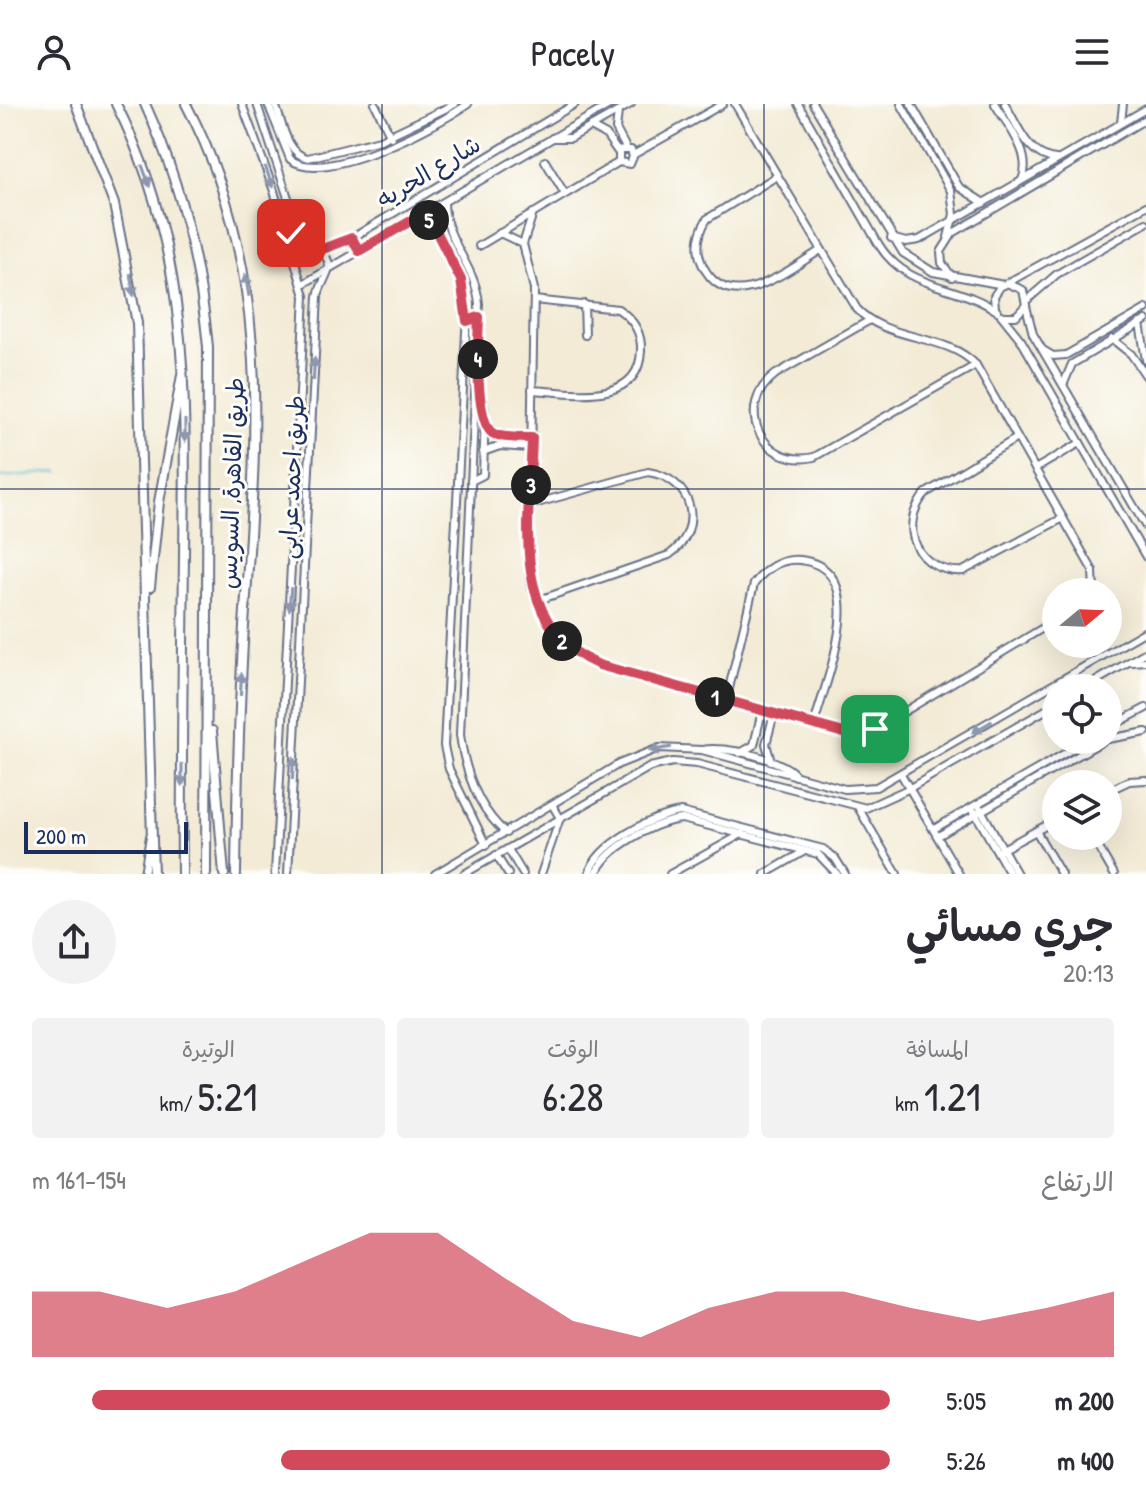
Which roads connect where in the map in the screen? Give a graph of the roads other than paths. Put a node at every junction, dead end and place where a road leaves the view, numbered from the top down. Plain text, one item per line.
1 (76, 104) edge
2 (116, 104) edge
3 (145, 104) edge
4 (186, 104) edge
5 (242, 104) edge
6 (257, 104) edge
7 (268, 104) edge
8 (275, 104) edge
9 (375, 104) edge
10 (455, 104) edge
11 (468, 104) edge
12 (575, 104) edge
13 (611, 104) edge
14 (631, 104) edge
15 (723, 104) edge
16 (735, 104) edge
17 (798, 104) edge
18 (813, 104) edge
19 (901, 104) edge
20 (911, 104) edge
21 (995, 104) edge
22 (1005, 104) edge
23 (1123, 104) edge
24 (1146, 109) edge
25 (618, 112) junction
26 (1146, 119) edge
27 (1121, 123) junction
28 (826, 126) junction
29 (591, 127) junction
30 (616, 129) junction
31 (814, 132) junction
32 (606, 135) junction
33 (391, 136) junction
34 (520, 136) junction
35 (552, 138) junction
36 (286, 141) junction
37 (1028, 143) junction
38 (395, 144) junction
39 (1080, 147) junction
40 (626, 148) junction
41 (1021, 148) junction
42 (528, 152) junction
43 (618, 152) junction
44 (633, 155) junction
45 (1085, 155) junction
46 (1060, 158) junction
47 (320, 161) junction
48 (545, 161) dead end
49 (619, 162) junction
50 (777, 176) junction
51 (1022, 181) junction
52 (959, 187) junction
53 (951, 191) junction
54 (565, 194) junction
55 (444, 202) junction
56 (984, 203) junction
57 (871, 204) junction
58 (1146, 206) edge
59 (860, 211) junction
60 (533, 213) junction
61 (421, 215) junction
62 (952, 221) junction
63 (1146, 223) edge
64 (298, 228) junction
65 (287, 231) junction
66 (500, 233) junction
67 (948, 237) junction
68 (352, 238) junction
69 (891, 238) junction
70 (523, 244) junction
71 (479, 246) dead end
72 (320, 250) junction
73 (821, 250) junction
74 (359, 251) junction
75 (296, 261) junction
76 (1050, 261) junction
77 (329, 270) junction
78 (1057, 274) junction
79 (952, 277) junction
80 (967, 280) junction
81 (303, 284) junction
82 (1007, 284) junction
83 (963, 293) junction
84 (534, 300) junction
85 (1026, 303) junction
86 (584, 304) junction
87 (1146, 309) edge
88 (999, 313) junction
89 (479, 317) junction
90 (870, 320) junction
91 (467, 321) junction
92 (1143, 322) edge
93 (585, 335) dead end
94 (1112, 339) junction
95 (1040, 346) junction
96 (1078, 349) junction
97 (1028, 351) junction
98 (1082, 357) junction
99 (1144, 363) edge
100 (976, 365) junction
101 (184, 367) junction
102 (1146, 376) edge
103 (478, 379) junction
104 (1064, 387) junction
105 (532, 390) junction
106 (485, 422) junction
107 (500, 435) junction
108 (532, 438) junction
109 (1017, 438) junction
110 (1080, 443) junction
111 (500, 446) junction
112 (531, 448) junction
113 (483, 452) junction
114 (1035, 469) junction
115 (471, 481) junction
116 (1123, 489) junction
117 (1111, 496) junction
118 (530, 505) junction
119 (1063, 518) junction
120 (1146, 527) edge
121 (455, 542) junction
122 (469, 542) junction
123 (1146, 557) edge
124 (1095, 578) edge
125 (536, 601) junction
126 (147, 627) junction
127 (1042, 628) edge
128 (1144, 633) edge
129 (1146, 652) edge
130 (1146, 661) edge
131 (1128, 662) junction
132 (1108, 674) edge
133 (208, 698) junction
134 (726, 701) junction
135 (1146, 708) edge
136 (1015, 709) junction
137 (762, 711) junction
138 (1042, 712) edge
139 (774, 714) junction
140 (1122, 721) edge
141 (1024, 723) junction
142 (814, 725) junction
143 (1146, 732) edge
144 (1122, 736) edge
145 (756, 741) junction
146 (766, 744) junction
147 (702, 750) junction
148 (740, 753) junction
149 (1065, 754) edge
150 (1079, 754) edge
151 (771, 761) junction
152 (776, 771) junction
153 (901, 774) junction
154 (796, 776) junction
155 (1146, 780) edge
156 (1122, 784) edge
157 (774, 785) junction
158 (910, 788) junction
159 (481, 802) junction
160 (553, 806) junction
161 (470, 808) junction
162 (859, 809) junction
163 (977, 809) junction
164 (278, 816) junction
165 (291, 817) junction
166 (560, 818) junction
167 (1042, 828) edge
168 (152, 829) junction
169 (724, 829) junction
170 (1036, 831) junction
171 (506, 833) junction
172 (936, 833) junction
173 (742, 834) junction
174 (757, 834) junction
175 (766, 837) junction
176 (721, 844) junction
177 (486, 845) junction
178 (508, 849) junction
179 (1100, 850) edge
180 (805, 851) junction
181 (1001, 851) junction
182 (496, 855) junction
183 (832, 860) junction
184 (144, 874) edge
185 (153, 874) edge
186 (182, 874) edge
187 (206, 874) edge
188 (224, 874) edge
189 (236, 874) edge
190 (275, 874) edge
191 (288, 874) edge
192 (435, 874) edge
193 (464, 874) edge
194 (508, 874) edge
195 (523, 874) edge
196 (541, 874) edge
197 (589, 874) edge
198 (596, 874) edge
199 (670, 874) edge
200 (765, 874) edge
201 (837, 874) edge
202 (845, 874) edge
203 (897, 874) edge
204 (959, 874) edge
205 (1010, 874) edge
206 (1017, 874) edge
207 (1061, 874) edge
208 (1114, 874) edge

1 -> 126 highway
2 -> 101 highway, طريق القاهرة, السويس
3 - 133 highway, طريق القاهرة, السويس
189 -> 4 highway, طريق القاهرة, السويس
5 -> 65 street, طريق احمد عرابى
6 - 64 street
7 - 36 street
8 - 36 street
9 - 33 street
10 - 33 street
11 - 38 street
12 - 34 street, شارع الحريه
13 - 35 street, شارع الحريه
14 - 25 street
15 - 44 street
16 - 50 street
17 - 31 street
18 - 28 street
19 - 53 street
20 - 52 street
21 - 41 street
22 - 37 street
23 - 27 street
24 - 27 street
25 - 29 street
25 - 30 street
26 - 45 street
27 - 39 street
28 - 31 street
28 - 57 street
29 - 32 street
29 - 35 street
30 - 32 street
30 - 40 street
31 - 59 street
32 - 43 street
33 - 38 street
33 - 47 street
34 - 42 street
34 - 68 street, شارع الحريه
35 - 42 street, شارع الحريه
36 - 47 street
37 - 41 street
37 - 46 street
38 - 47 street
39 - 45 street
39 - 46 street
40 - 43 street
40 - 44 street
41 - 51 street
42 - 55 street, شارع الحريه
43 - 49 street
44 - 49 street
45 - 67 street
46 - 51 street
48 - 54 street
49 - 54 street
50 - 73 street
50 - 73 street
51 - 56 street
52 - 53 street
52 - 56 street
53 - 62 street
54 - 60 street
55 - 61 street, شارع الحريه
55 - 89 street
56 - 62 street
57 - 59 street
57 - 69 street
58 - 76 street
59 - 83 street
60 - 66 street
60 - 70 street
61 - 74 street, شارع الحريه
61 - 91 street
62 - 67 street
62 - 69 street
63 - 78 street
64 - 65 street
64 - 72 street
65 - 75 street, طريق احمد عرابى
66 - 70 street
66 - 71 street
67 - 79 street
68 - 72 street, شارع الحريه
68 - 74 street
69 - 79 street
70 - 84 street
72 - 75 street, شارع الحريه
72 - 77 street
73 - 90 street
74 - 77 street, شارع الحريه
75 - 81 street, طريق احمد عرابى
76 - 78 street
76 - 82 street
77 - 81 street, شارع الحريه
165 -> 77 street, طريق احمد عرابى
78 - 85 street
79 - 80 street
80 - 82 street
80 - 83 street
81 -> 164 street, طريق احمد عرابى
82 - 85 street
82 - 88 street
83 - 88 street
84 - 86 street
84 - 105 street
85 - 88 street
85 - 95 street
86 - 93 street
86 - 105 street
87 - 96 street
88 - 97 street
89 - 91 street
89 - 103 street
90 - 100 street
90 - 100 street
91 - 121 street
92 - 94 street
92 - 99 street
94 - 98 street
94 - 99 street
95 - 96 street
95 - 97 street
95 - 104 street
96 - 98 street
97 - 110 street
98 - 104 street
99 - 102 street
100 - 109 street
101 - 126 highway
101 -> 186 highway, طريق القاهرة, السويس
103 - 106 street
103 - 115 street
104 - 116 street
105 - 108 street
106 - 107 street
106 - 113 street
107 - 108 street
107 - 111 street
108 - 112 street
109 - 114 street
109 - 119 street
110 - 114 street
110 - 117 street
111 - 112 street
111 - 113 street
112 - 118 street
113 - 115 street
114 - 119 street
115 - 122 street
116 - 117 street
116 - 120 street
117 - 123 street
118 - 125 street
118 - 125 street
119 - 124 street
121 - 122 street
121 - 161 street
122 - 159 street
125 - 134 street
126 - 168 highway
127 - 142 street
128 - 136 street
129 - 131 street
130 - 131 street
131 - 132 street
133 - 187 highway, طريق القاهرة, السويس
133 - 188 highway
134 - 137 street
134 - 142 street
135 - 140 street
136 - 141 street
136 -> 153 street
137 - 139 street
137 - 145 street
138 - 141 street
139 - 142 street
139 - 146 street
141 - 158 street
143 - 144 street
145 - 146 street
145 - 148 street
146 - 151 street
147 - 148 street
147 - 152 street
147 -> 160 street
148 - 151 street
149 - 163 street
150 - 163 street
151 - 154 street
152 - 154 street
152 - 157 street
153 - 154 street
153 - 158 street
155 - 156 street
157 - 162 street
157 - 166 street
158 - 162 street
158 - 172 street
159 - 161 street
159 - 171 street
160 - 166 street
160 - 171 street
161 - 177 street
162 - 203 street
163 - 172 street
163 - 181 street
164 - 165 street
164 - 190 street, طريق احمد عرابى
165 - 191 street, طريق احمد عرابى
166 - 178 street
166 - 196 street
167 - 170 street
168 - 184 street
168 - 185 highway
169 - 173 street
169 - 176 street
169 - 198 street
170 - 181 street
170 - 207 street
171 - 177 street
172 - 204 street
173 - 174 street
173 - 176 street
174 - 175 street
174 - 197 street
175 - 180 street
175 - 183 street
176 - 199 street
177 - 192 street
178 - 182 street
178 - 195 street
179 - 208 street
180 - 183 street
180 - 200 street
181 - 205 street
181 - 206 street
182 - 193 street
182 - 194 street
183 - 201 street
183 - 202 street

